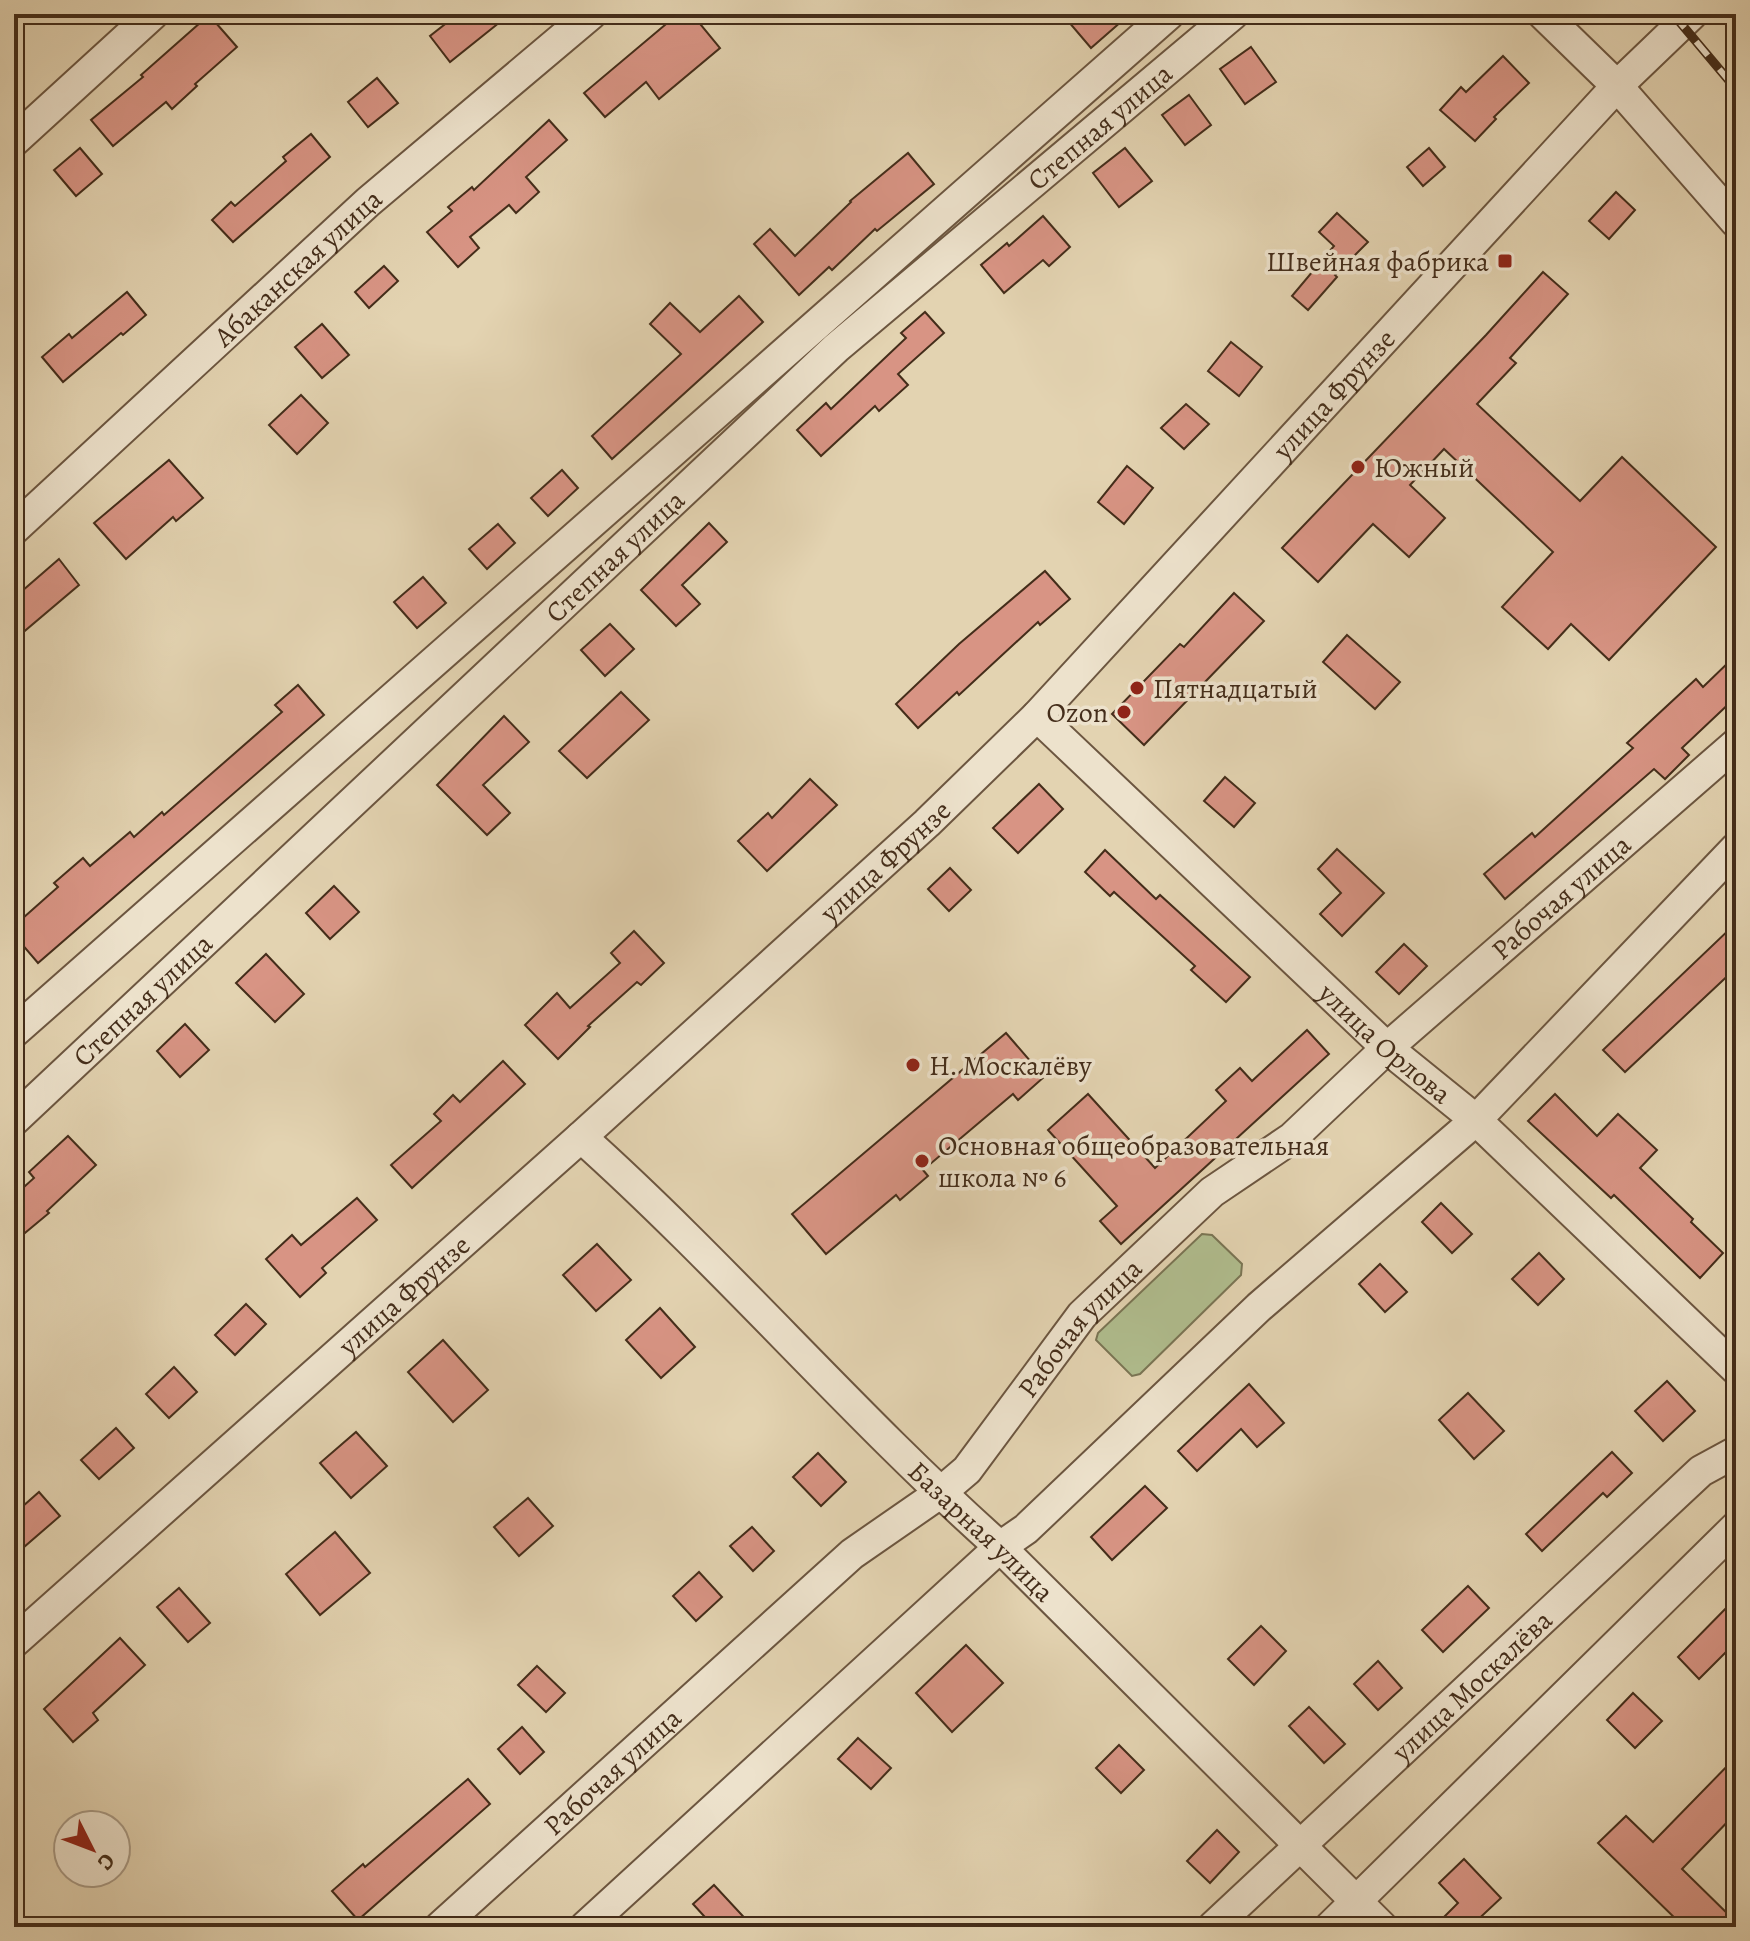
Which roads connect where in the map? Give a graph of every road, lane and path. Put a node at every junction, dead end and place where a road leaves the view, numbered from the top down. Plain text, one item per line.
1 (153, 14) edge
2 (591, 14) edge
3 (1169, 14) edge
4 (1233, 14) edge
5 (1543, 14) edge
6 (1692, 14) edge
7 (1617, 86) junction
8 (14, 141) edge
9 (1736, 222) edge
10 (14, 529) edge
11 (1037, 716) junction
12 (1736, 744) edge
13 (1736, 848) edge
14 (14, 1032) edge
15 (1387, 1048) junction
16 (14, 1120) edge
17 (1476, 1120) junction
18 (581, 1137) junction
19 (1736, 1369) edge
20 (1736, 1452) edge
21 (940, 1493) junction
22 (1736, 1527) edge
23 (1000, 1547) junction
24 (14, 1642) edge
25 (1299, 1845) junction
26 (1356, 1902) junction
27 (440, 1927) edge
28 (585, 1927) edge
29 (1213, 1927) edge
30 (1330, 1927) edge
31 (1382, 1927) edge

1 - 8 street
2 - 10 street, Абаканская улица
3 - 14 street, Степная улица
4 - 16 street, Степная улица
5 - 7 street
6 - 7 street, улица Фрунзе
7 - 9 street
7 - 11 street, улица Фрунзе
11 - 15 street, улица Орлова
11 - 18 street, улица Фрунзе
12 - 15 street, Рабочая улица
13 - 17 street
15 - 17 street, улица Орлова
15 - 21 street, Рабочая улица
17 - 19 street, улица Орлова
17 - 23 street
18 - 21 street, Базарная улица
18 - 24 street, улица Фрунзе
20 - 25 street, улица Москалёва
21 - 23 street, Базарная улица
21 - 27 street, Рабочая улица
22 - 26 street
23 - 25 street, Базарная улица
23 - 28 street
25 - 26 street, Базарная улица
25 - 29 street, улица Москалёва
26 - 30 street
26 - 31 street, Базарная улица

